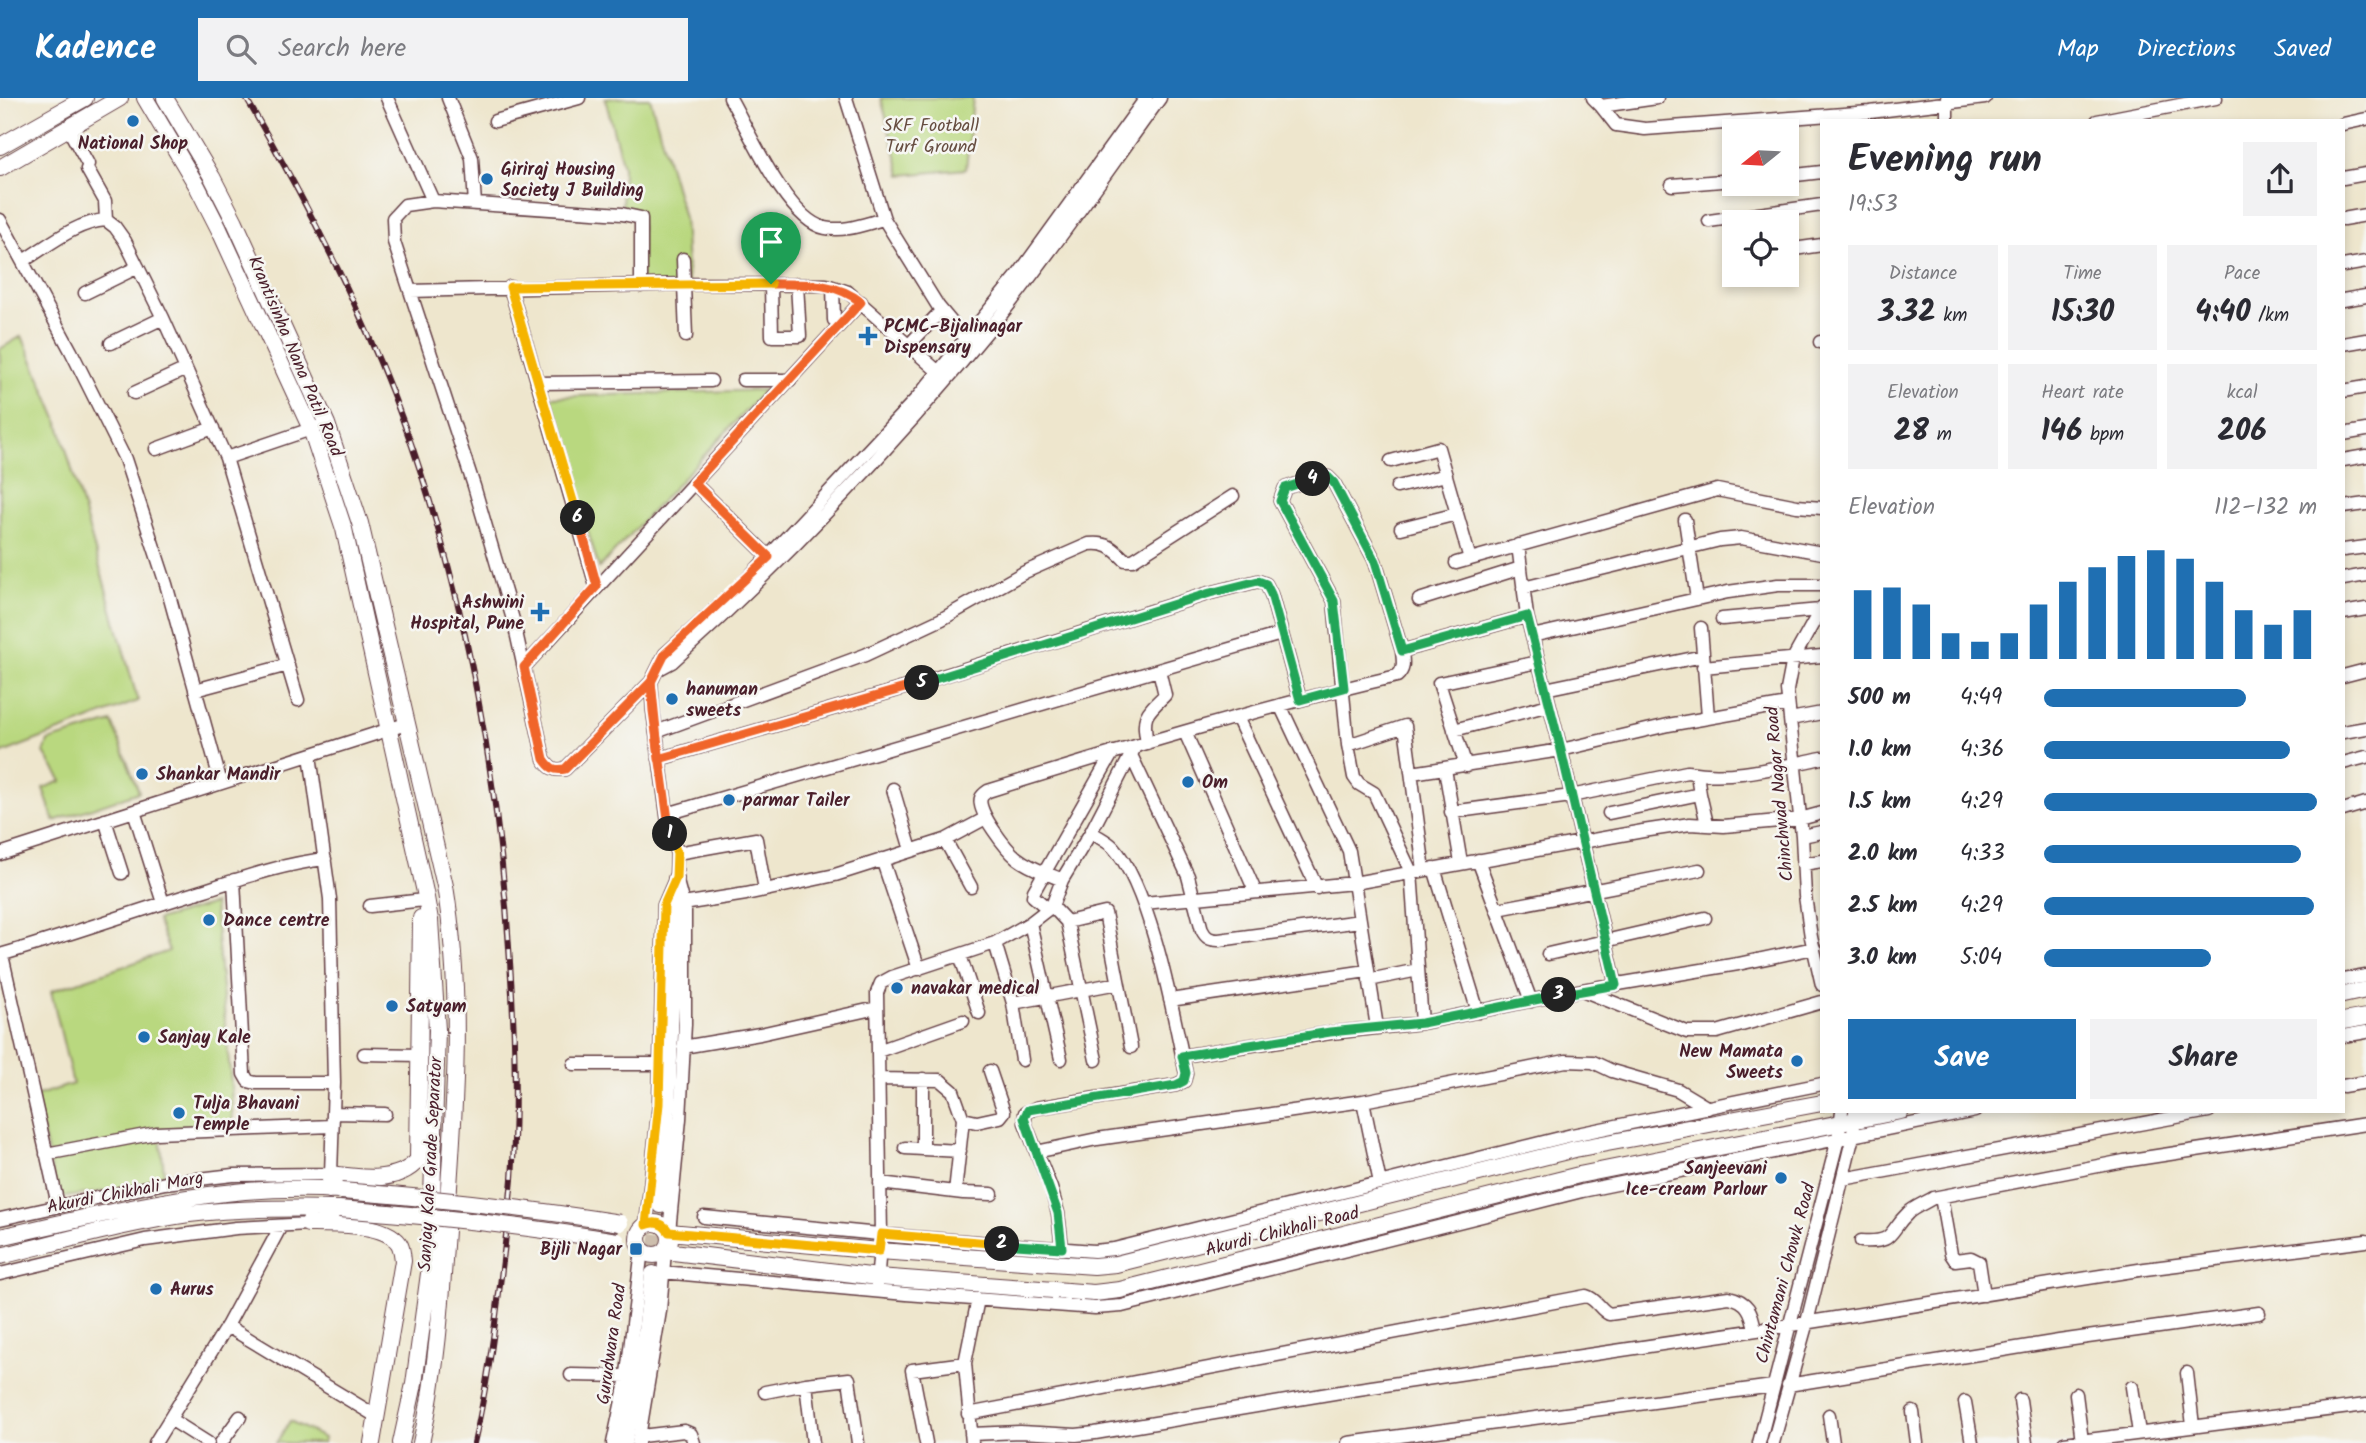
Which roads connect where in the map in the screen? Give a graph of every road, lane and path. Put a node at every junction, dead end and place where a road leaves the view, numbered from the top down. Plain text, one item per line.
1 (85, 98) edge
2 (120, 98) edge
3 (145, 98) edge
4 (165, 98) edge
5 (387, 98) edge
6 (448, 98) edge
7 (579, 98) edge
8 (730, 98) edge
9 (846, 98) edge
10 (1146, 98) edge
11 (1160, 98) edge
12 (1657, 98) edge
13 (1985, 98) edge
14 (2216, 98) edge
15 (1947, 100) edge
16 (1597, 102) edge
17 (1947, 119) edge
18 (2107, 119) edge
19 (2366, 119) edge
20 (495, 121) dead end
21 (2345, 124) edge
22 (68, 128) junction
23 (0, 146) edge
24 (0, 168) edge
25 (1820, 172) edge
26 (2366, 174) edge
27 (1799, 175) edge
28 (2345, 178) edge
29 (1722, 181) edge
30 (1672, 185) dead end
31 (433, 201) junction
32 (475, 204) junction
33 (1820, 205) edge
34 (2366, 215) edge
35 (0, 219) edge
36 (884, 219) junction
37 (2345, 219) edge
38 (106, 220) junction
39 (1709, 221) dead end
40 (1820, 245) edge
41 (1799, 248) edge
42 (683, 260) dead end
43 (23, 261) junction
44 (2366, 262) edge
45 (2345, 266) edge
46 (138, 267) junction
47 (771, 284) junction
48 (797, 284) junction
49 (685, 285) junction
50 (642, 286) junction
51 (510, 287) junction
52 (833, 287) junction
53 (410, 291) junction
54 (85, 293) dead end
55 (2366, 296) edge
56 (2345, 300) edge
57 (861, 302) junction
58 (941, 311) junction
59 (163, 318) junction
60 (834, 320) dead end
61 (686, 337) dead end
62 (2366, 340) edge
63 (111, 343) dead end
64 (969, 343) junction
65 (2345, 344) edge
66 (909, 345) junction
67 (186, 369) junction
68 (943, 375) junction
69 (743, 380) dead end
70 (790, 380) junction
71 (711, 381) dead end
72 (537, 383) junction
73 (2366, 387) edge
74 (2345, 391) edge
75 (134, 393) dead end
76 (327, 424) junction
77 (213, 428) junction
78 (311, 429) junction
79 (2366, 430) edge
80 (2345, 434) edge
81 (156, 450) dead end
82 (2366, 456) edge
83 (226, 458) junction
84 (2345, 460) edge
85 (1391, 461) dead end
86 (1446, 475) junction
87 (694, 483) junction
88 (1397, 487) dead end
89 (1233, 496) dead end
90 (2366, 504) edge
91 (2345, 507) edge
92 (1820, 508) edge
93 (1457, 514) junction
94 (1685, 520) dead end
95 (1401, 528) dead end
96 (1518, 545) junction
97 (1689, 546) junction
98 (2366, 547) edge
99 (2345, 550) edge
100 (1820, 553) edge
101 (769, 557) junction
102 (1470, 559) junction
103 (1456, 563) dead end
104 (1521, 568) junction
105 (2366, 575) edge
106 (2345, 579) edge
107 (1820, 585) edge
108 (597, 586) junction
109 (1523, 588) junction
110 (1697, 599) junction
111 (1419, 600) dead end
112 (1820, 608) edge
113 (2366, 609) edge
114 (1820, 610) edge
115 (2345, 613) edge
116 (1527, 616) junction
117 (1722, 619) dead end
118 (1701, 628) dead end
119 (1281, 634) junction
120 (1532, 636) junction
121 (1402, 651) junction
122 (1820, 656) edge
123 (1793, 659) junction
124 (1703, 661) junction
125 (1538, 662) junction
126 (288, 665) junction
127 (524, 667) junction
128 (659, 669) junction
129 (1159, 670) junction
130 (2366, 670) edge
131 (2345, 675) edge
132 (651, 682) junction
133 (1344, 688) junction
134 (1545, 689) junction
135 (195, 690) junction
136 (298, 700) dead end
137 (1300, 700) junction
138 (1788, 704) junction
139 (1280, 705) junction
140 (1549, 705) junction
141 (1820, 713) edge
142 (1237, 717) junction
143 (1707, 717) junction
144 (1790, 719) junction
145 (406, 724) junction
146 (2366, 728) edge
147 (389, 729) junction
148 (1454, 730) junction
149 (656, 732) junction
150 (1185, 732) junction
151 (2345, 732) edge
152 (1348, 744) junction
153 (1138, 748) junction
154 (1561, 750) junction
155 (1114, 752) junction
156 (310, 755) junction
157 (2366, 757) edge
158 (1820, 758) edge
159 (659, 759) junction
160 (2345, 762) edge
161 (1795, 764) junction
162 (1466, 766) junction
163 (1445, 769) junction
164 (1412, 774) junction
165 (1696, 774) junction
166 (221, 783) junction
167 (893, 789) dead end
168 (1700, 794) junction
169 (1571, 796) junction
170 (2366, 803) edge
171 (2345, 809) edge
172 (134, 811) junction
173 (1451, 812) junction
174 (1609, 813) dead end
175 (667, 814) junction
176 (1820, 814) edge
177 (986, 818) junction
178 (105, 820) junction
179 (1800, 820) junction
180 (1707, 824) junction
181 (1091, 832) junction
182 (1820, 832) edge
183 (1802, 836) junction
184 (946, 841) junction
185 (1582, 843) junction
186 (911, 850) junction
187 (0, 853) edge
188 (677, 853) junction
189 (325, 859) junction
190 (882, 859) junction
191 (1478, 860) junction
192 (1820, 861) edge
193 (1461, 863) junction
194 (1803, 864) junction
195 (1423, 870) junction
196 (1699, 870) dead end
197 (122, 873) dead end
198 (1046, 873) junction
199 (676, 878) junction
200 (234, 880) junction
201 (1062, 880) junction
202 (1354, 883) junction
203 (445, 886) joint
204 (971, 887) dead end
205 (1317, 888) junction
206 (765, 890) junction
207 (1255, 891) junction
208 (1593, 892) junction
209 (425, 896) junction
210 (1195, 897) junction
211 (163, 903) junction
212 (1144, 903) junction
213 (683, 904) junction
214 (370, 906) dead end
215 (1050, 907) junction
216 (1498, 909) junction
217 (450, 915) junction
218 (1705, 918) dead end
219 (430, 920) junction
220 (1360, 921) junction
221 (1067, 922) junction
222 (1030, 923) junction
223 (1815, 940) edge
224 (1605, 942) junction
225 (995, 943) junction
226 (1548, 954) dead end
227 (1, 955) edge
228 (960, 955) junction
229 (919, 969) junction
230 (1418, 970) junction
231 (1820, 972) edge
232 (1368, 975) junction
233 (2366, 976) edge
234 (2345, 980) edge
235 (1118, 983) junction
236 (1616, 985) junction
237 (1080, 990) junction
238 (1582, 990) junction
239 (2366, 990) edge
240 (2345, 995) edge
241 (1048, 996) junction
242 (1170, 1000) junction
243 (1531, 1001) junction
244 (1013, 1003) junction
245 (1820, 1003) edge
246 (877, 1008) junction
247 (1478, 1012) junction
248 (979, 1013) dead end
249 (2366, 1017) edge
250 (963, 1021) dead end
251 (2345, 1021) edge
252 (1422, 1023) junction
253 (1377, 1027) junction
254 (2366, 1032) edge
255 (2345, 1036) edge
256 (683, 1047) junction
257 (1131, 1047) dead end
258 (878, 1051) junction
259 (364, 1055) dead end
260 (420, 1055) junction
261 (1182, 1056) junction
262 (1061, 1059) dead end
263 (1022, 1060) dead end
264 (1096, 1060) dead end
265 (574, 1064) dead end
266 (660, 1064) junction
267 (990, 1071) dead end
268 (878, 1079) junction
269 (923, 1079) junction
270 (2366, 1082) edge
271 (334, 1083) junction
272 (1820, 1084) edge
273 (2345, 1086) edge
274 (1363, 1101) junction
275 (1820, 1103) edge
276 (1708, 1108) junction
277 (1893, 1113) edge
278 (1955, 1113) edge
279 (2198, 1113) edge
280 (385, 1114) dead end
281 (333, 1119) junction
282 (964, 1119) junction
283 (1848, 1124) edge
284 (2366, 1124) edge
285 (905, 1148) dead end
286 (923, 1149) junction
287 (960, 1151) junction
288 (1036, 1152) junction
289 (47, 1154) junction
290 (1843, 1179) junction
291 (1380, 1182) junction
292 (880, 1183) junction
293 (334, 1185) junction
294 (955, 1192) junction
295 (992, 1194) dead end
296 (1941, 1197) junction
297 (58, 1205) junction
298 (661, 1205) tunnel mouth
299 (309, 1216) junction
300 (704, 1217) dead end
301 (0, 1219) edge
302 (646, 1225) junction
303 (281, 1226) junction
304 (669, 1232) junction
305 (0, 1237) edge
306 (1861, 1241) dead end
307 (2366, 1241) edge
308 (880, 1242) junction
309 (640, 1247) junction
310 (1062, 1248) junction
311 (665, 1251) junction
312 (0, 1255) edge
313 (658, 1273) junction
314 (0, 1274) edge
315 (877, 1284) junction
316 (1984, 1295) junction
317 (978, 1299) junction
318 (2259, 1313) dead end
319 (1807, 1322) junction
320 (1791, 1325) junction
321 (228, 1326) junction
322 (1755, 1330) junction
323 (965, 1363) junction
324 (2188, 1373) dead end
325 (571, 1375) dead end
326 (627, 1376) junction
327 (806, 1384) junction
328 (1788, 1385) junction
329 (1773, 1386) junction
330 (2132, 1387) dead end
331 (765, 1392) dead end
332 (2076, 1394) dead end
333 (2020, 1400) dead end
334 (1965, 1402) dead end
335 (2366, 1405) edge
336 (1913, 1412) dead end
337 (968, 1414) junction
338 (1829, 1415) dead end
339 (376, 1416) junction
340 (240, 1417) dead end
341 (170, 1419) junction
342 (2193, 1426) junction
343 (2139, 1433) junction
344 (971, 1438) edge
345 (1021, 1438) edge
346 (1048, 1439) edge
347 (639, 1440) edge
348 (2082, 1441) junction
349 (155, 1443) edge
350 (208, 1443) edge
351 (221, 1443) edge
352 (372, 1443) edge
353 (401, 1443) edge
354 (421, 1443) edge
355 (613, 1443) edge
356 (624, 1443) edge
357 (694, 1443) edge
358 (813, 1443) edge
359 (858, 1443) edge
360 (926, 1443) edge
361 (1348, 1443) edge
362 (1759, 1443) edge
363 (1773, 1443) edge
364 (1833, 1443) edge
365 (1917, 1443) edge
366 (1972, 1443) edge
367 (2026, 1443) edge
368 (2064, 1443) edge

1 - 23 main road
2 - 22 main road
3 - 78 main road, Krantisinha Nana Patil Road
4 - 76 main road, Krantisinha Nana Patil Road
5 - 31 street
6 - 32 street
7 - 20 street
8 - 36 street
9 - 36 street
10 - 64 street
11 - 64 street
12 - 16 street
13 - 15 street
14 - 18 street
15 - 16 street
15 - 17 street
19 - 21 street
22 - 24 main road
22 - 38 street
25 - 27 street
26 - 28 street
29 - 30 street
31 - 32 street
31 - 53 street
32 - 50 street
33 - 39 street
34 - 37 street
35 - 43 street
36 - 58 street
38 - 43 street
38 - 46 street
40 - 41 street
42 - 49 street
43 - 135 street
44 - 45 street
46 - 54 street
46 - 59 street
47 - 48 street
47 - 48 street
47 - 49 street
48 - 52 street
49 - 50 street
49 - 61 street
50 - 51 street
51 - 53 street
51 - 72 street
52 - 57 street
52 - 60 street
53 - 127 street
55 - 56 street
57 - 66 street
57 - 70 street
58 - 64 street
58 - 66 street
59 - 63 street
59 - 67 street
62 - 65 street
64 - 68 street
66 - 68 street
67 - 75 street
67 - 77 street
68 - 101 street
68 - 128 street
69 - 70 street
70 - 87 street
71 - 72 street
72 - 108 street
73 - 74 street
76 - 78 street
76 - 145 main road, Krantisinha Nana Patil Road
77 - 81 street
77 - 83 street
78 - 83 street
78 - 147 main road, Krantisinha Nana Patil Road
79 - 80 street
82 - 84 street
83 - 126 street
85 - 86 street
86 - 88 street
86 - 93 street
87 - 101 street
87 - 108 street
89 - 149 street
90 - 91 street
92 - 96 street
93 - 95 street
93 - 102 street
94 - 97 street
96 - 102 street
96 - 104 street
97 - 100 street
97 - 109 street
97 - 110 street
98 - 99 street
101 - 128 street
102 - 103 street
104 - 109 street
104 - 111 street
105 - 106 street
107 - 110 street
108 - 127 street
109 - 116 street
110 - 120 street
112 - 117 street
113 - 115 street
114 - 123 street, Chinchwad Nagar Road
116 - 120 street
116 - 121 street
118 - 124 street
119 - 129 street
119 - 137 street
119 - 159 street
120 - 125 street
121 - 133 street
121 - 133 street
122 - 123 street
123 - 124 street
123 - 138 street, Chinchwad Nagar Road
124 - 134 street
124 - 143 street
125 - 134 street
125 - 148 street
126 - 135 street
126 - 136 street
127 - 132 street
128 - 132 street
129 - 153 street
129 - 175 street
130 - 131 street
132 - 149 street
133 - 137 street
133 - 152 street
134 - 140 street
135 - 166 street
137 - 139 street
138 - 143 street
138 - 144 street, Chinchwad Nagar Road
139 - 142 street
139 - 202 street
140 - 148 street
140 - 154 street
141 - 144 street
142 - 150 street
142 - 205 street
143 - 154 street
144 - 161 street, Chinchwad Nagar Road
145 - 147 street
145 - 203 main road, Krantisinha Nana Patil Road
146 - 151 street
147 - 156 street
147 - 209 main road, Krantisinha Nana Patil Road
148 - 162 street
149 - 159 street
150 - 153 street
150 - 207 street
152 - 164 street
152 - 195 street
153 - 155 street
153 - 181 street
153 - 210 street
154 - 162 street
154 - 169 street
155 - 177 street
155 - 198 street
156 - 166 street
156 - 189 street
157 - 160 street
158 - 161 street
159 - 175 street
161 - 165 street
161 - 179 street, Chinchwad Nagar Road
162 - 163 street
163 - 164 street
163 - 173 street
164 - 195 street
165 - 168 street
165 - 169 street
166 - 172 street
167 - 186 street
168 - 174 street
168 - 180 street
169 - 173 street
169 - 185 street
170 - 171 street
172 - 178 street
172 - 211 street
173 - 193 street
175 - 188 street
176 - 179 street
177 - 184 street
177 - 198 street
178 - 187 street
178 - 197 street
179 - 180 street
179 - 183 street, Chinchwad Nagar Road
180 - 185 street
181 - 201 street
181 - 212 street
182 - 183 street
183 - 194 street, Chinchwad Nagar Road
184 - 186 street
184 - 204 street
185 - 191 street
185 - 208 street
186 - 190 street
188 - 199 street
188 - 206 street
189 - 200 street
189 - 271 street
190 - 206 street
190 - 229 street
191 - 193 street
191 - 216 street
192 - 194 street
193 - 195 street
194 - 223 street, Chinchwad Nagar Road
195 - 202 street
195 - 230 street
195 - 247 street
196 - 208 street
198 - 201 street
198 - 215 street
199 - 213 street
199 - 266 street
199 - 298 main road
200 - 211 street
200 - 271 street
201 - 215 street
202 - 205 street
202 - 220 street
203 - 217 main road, Sanjay Kale Grade Separator
205 - 207 street
206 - 213 street
207 - 210 street
208 - 216 street
208 - 224 street
209 - 214 street
209 - 219 main road, Sanjay Kale Grade Separator
209 - 260 main road
210 - 212 street
210 - 220 street
211 - 227 street
212 - 242 street
213 - 256 street
215 - 221 street
215 - 222 street
216 - 243 street
217 - 219 main road
217 - 354 main road, Sanjay Kale Grade Separator
218 - 224 street
219 - 353 main road, Sanjay Kale Grade Separator
220 - 232 street
221 - 235 street
221 - 237 street
222 - 225 street
222 - 241 street
223 - 231 street, Chinchwad Nagar Road
223 - 236 street
224 - 226 street
224 - 236 street
225 - 228 street
225 - 244 street
227 - 289 street
228 - 229 street
228 - 248 street
229 - 246 street
230 - 232 street
230 - 252 street
232 - 242 street
232 - 253 street
233 - 234 street
235 - 237 street
235 - 257 street
236 - 238 street
237 - 241 street
237 - 264 street
238 - 243 street
238 - 245 street
239 - 240 main road
241 - 244 street
241 - 262 street
242 - 261 street
243 - 247 street
244 - 263 street
246 - 256 street
246 - 258 street
247 - 252 street
249 - 251 main road
250 - 258 street
252 - 253 street
253 - 261 street
254 - 255 street
256 - 304 street
258 - 268 street
259 - 260 street
260 - 293 main road
261 - 288 street
265 - 266 street
266 - 302 street
267 - 282 street
268 - 269 street
268 - 292 street
269 - 282 street
269 - 286 street
270 - 273 street
271 - 281 street
272 - 276 street
274 - 276 street
274 - 288 street
274 - 291 street
275 - 308 main road, Akurdi Chikhali Road
276 - 291 street
277 - 283 main road, Akurdi Chikhali Road
278 - 283 street
279 - 290 street
280 - 281 street
281 - 289 street
281 - 293 street
282 - 287 street
283 - 290 street, Chintamani Chowk Road
283 - 315 main road, Akurdi Chikhali Road
283 - 317 street
283 - 320 street, Chintamani Chowk Road
284 - 296 street
285 - 286 street
286 - 287 street
287 - 294 street
288 - 310 street
289 - 297 street
290 - 319 street, Chintamani Chowk Road
291 - 310 street
292 - 294 street
292 - 308 street
293 - 297 street
293 - 302 main road, bridge
293 - 305 main road, Akurdi Chikhali Marg
294 - 295 street
296 - 306 street
296 - 316 street
297 - 301 street
299 - 303 street
299 - 309 main road, Akurdi Chikhali Marg, bridge
299 - 312 main road, Akurdi Chikhali Marg
299 - 339 main road
300 - 308 street
302 - 304 main road
302 - 309 main road
303 - 314 street
303 - 321 street
304 - 308 main road, Akurdi Chikhali Road
304 - 311 main road
307 - 316 street
308 - 310 street
308 - 315 street
309 - 311 main road
309 - 326 street, Gurudwara Road
311 - 313 street
311 - 315 main road, Akurdi Chikhali Road
313 - 315 street
313 - 347 street
313 - 356 main road
315 - 317 street
316 - 319 street
317 - 323 street
318 - 328 street
319 - 320 street
319 - 328 street, Chintamani Chowk Road
320 - 322 street
320 - 329 street, Chintamani Chowk Road
321 - 339 street
321 - 341 street
322 - 337 street
322 - 346 street
323 - 337 street
323 - 360 street
324 - 342 street
325 - 326 street
326 - 355 street, Gurudwara Road
327 - 331 street
327 - 358 street
327 - 359 street
328 - 363 street, Chintamani Chowk Road
329 - 361 street
329 - 362 street, Chintamani Chowk Road
330 - 343 street
332 - 348 street
333 - 367 street
334 - 366 street
335 - 342 street
336 - 365 street
337 - 344 street
338 - 364 street
339 - 352 main road
340 - 351 street
341 - 349 street
341 - 350 street
342 - 343 street
343 - 348 street
344 - 345 street
345 - 346 street
347 - 357 street
348 - 368 street

